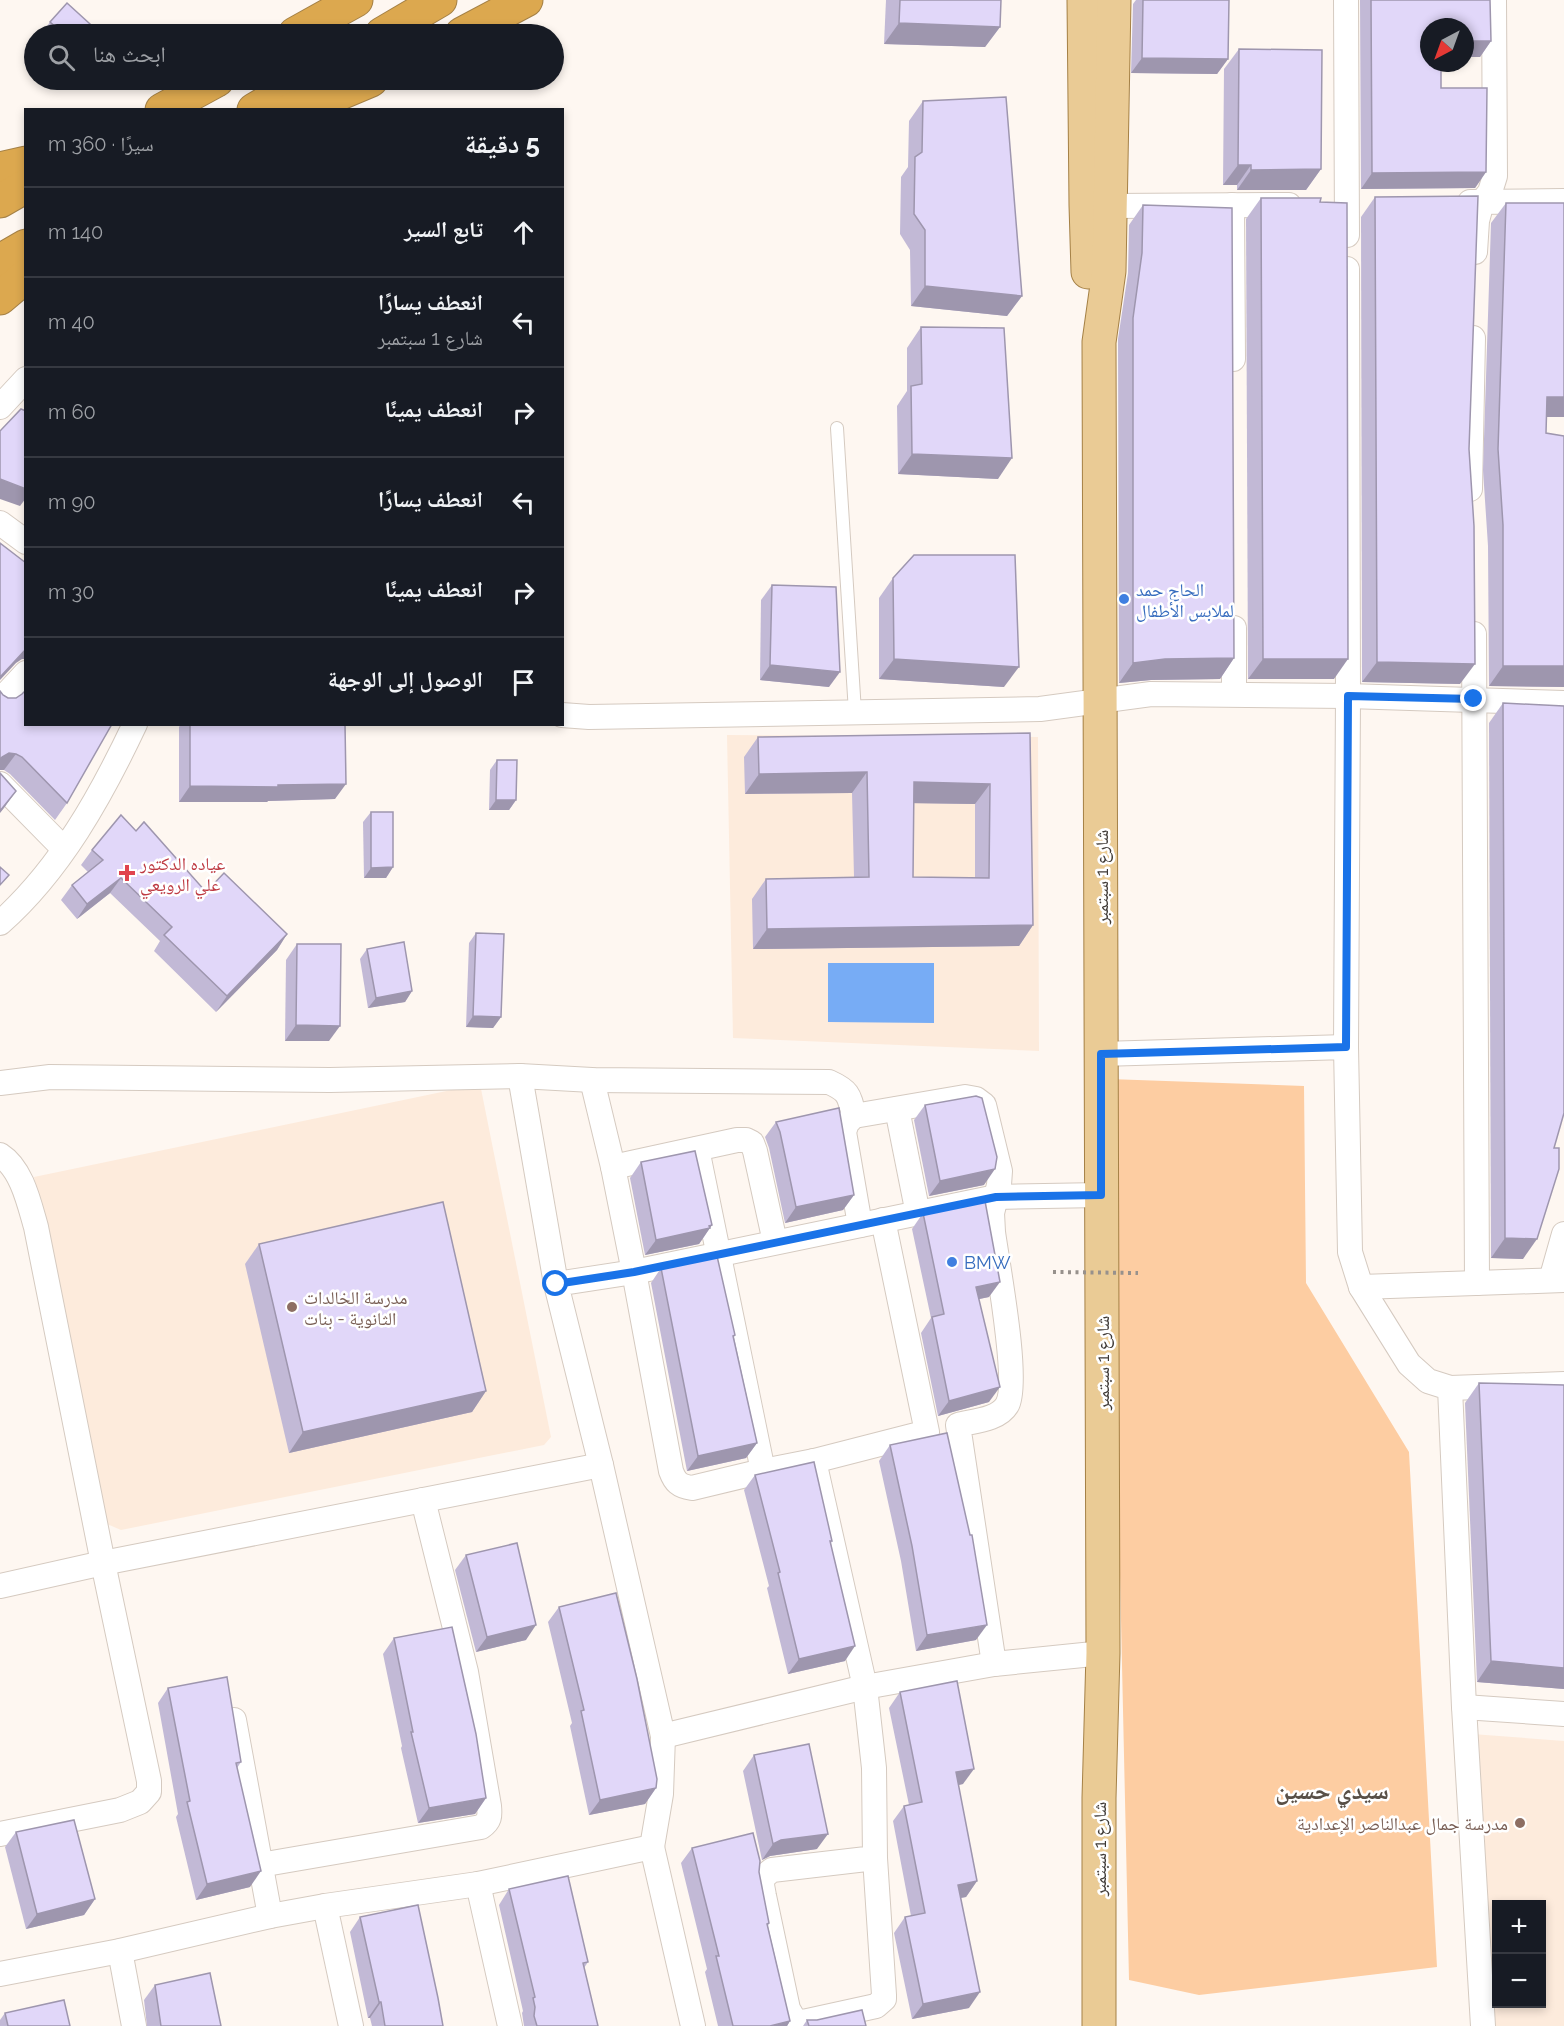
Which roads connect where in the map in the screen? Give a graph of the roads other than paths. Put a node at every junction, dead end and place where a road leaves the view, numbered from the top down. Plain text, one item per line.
1 (318, 0) edge
2 (356, 0) edge
3 (440, 0) edge
4 (526, 0) edge
5 (1084, 0) edge
6 (1114, 0) edge
7 (1346, 0) edge
8 (1494, 0) edge
9 (286, 24) edge
10 (314, 24) edge
11 (399, 24) edge
12 (481, 24) edge
13 (198, 90) edge
14 (288, 90) edge
15 (347, 90) edge
16 (166, 108) edge
17 (257, 108) edge
18 (297, 108) edge
19 (24, 163) edge
20 (0, 169) edge
21 (24, 187) edge
22 (0, 201) edge
23 (1564, 201) edge
24 (1448, 202) edge
25 (1482, 202) junction
26 (1338, 204) junction
27 (1232, 205) junction
28 (1110, 206) junction
29 (24, 247) edge
30 (0, 261) edge
31 (1474, 274) edge
32 (24, 278) edge
33 (0, 298) edge
34 (1473, 320) edge
35 (1099, 342) junction
36 (24, 382) edge
37 (1233, 384) edge
38 (0, 407) edge
39 (837, 428) dead end
40 (1472, 514) edge
41 (0, 523) edge
42 (24, 541) edge
43 (1234, 610) edge
44 (1474, 617) edge
45 (24, 675) edge
46 (1234, 694) junction
47 (1348, 696) junction
48 (1474, 699) junction
49 (1101, 700) junction
50 (0, 701) edge
51 (1564, 703) edge
52 (855, 712) junction
53 (564, 715) edge
54 (134, 726) edge
55 (0, 784) edge
56 (64, 849) junction
57 (0, 923) edge
58 (1346, 1047) junction
59 (1101, 1054) junction
60 (520, 1076) junction
61 (592, 1080) junction
62 (0, 1083) edge
63 (897, 1109) junction
64 (854, 1116) junction
65 (697, 1149) junction
66 (0, 1155) edge
67 (613, 1167) junction
68 (1101, 1195) junction
69 (996, 1197) junction
70 (918, 1214) junction
71 (872, 1223) junction
72 (1564, 1234) edge
73 (774, 1242) junction
74 (719, 1252) junction
75 (634, 1272) junction
76 (1557, 1280) edge
77 (1477, 1283) junction
78 (556, 1284) junction
79 (1362, 1287) junction
80 (1564, 1384) edge
81 (1450, 1388) junction
82 (958, 1425) junction
83 (927, 1432) junction
84 (814, 1461) junction
85 (601, 1465) junction
86 (763, 1471) junction
87 (423, 1500) junction
88 (103, 1563) junction
89 (0, 1586) edge
90 (1103, 1653) junction
91 (994, 1664) junction
92 (865, 1687) junction
93 (1464, 1707) junction
94 (1564, 1714) edge
95 (234, 1720) edge
96 (663, 1736) junction
97 (0, 1834) edge
98 (652, 1847) junction
99 (875, 1858) junction
100 (260, 1865) junction
101 (478, 1884) junction
102 (325, 1906) junction
103 (270, 1916) junction
104 (120, 1951) junction
105 (0, 1974) edge
106 (134, 2026) edge
107 (351, 2026) edge
108 (510, 2026) edge
109 (693, 2026) edge
110 (1099, 2026) edge
111 (1483, 2026) edge

1 - 9 highway
2 - 10 highway
3 - 11 highway
4 - 12 highway
5 - 35 main road
6 - 28 main road
7 - 26 street
8 - 25 street
13 - 16 highway
14 - 17 highway
15 - 18 highway
19 - 20 highway
21 - 22 highway
23 - 25 street
24 - 25 street
25 - 31 street
26 - 27 street
26 - 47 street
27 - 28 street
27 - 37 street
28 - 35 main road
29 - 30 highway
32 - 33 highway
34 - 40 street
35 - 49 main road, شارع 1 سبتمبر
36 - 38 street
39 - 52 lane
41 - 42 street
43 - 46 street
44 - 48 street
45 - 50 street
46 - 47 street
46 - 49 street
47 - 48 street
47 - 58 street
48 - 51 street
48 - 77 street
49 - 52 street
49 - 59 main road, شارع 1 سبتمبر
52 - 53 street
54 - 56 street
55 - 56 street
56 - 57 street
58 - 59 street
58 - 79 street
59 - 68 main road, شارع 1 سبتمبر
60 - 61 street
60 - 62 street
60 - 78 street
61 - 64 street
61 - 67 street
63 - 64 street
63 - 69 street
63 - 70 street
64 - 71 street
65 - 67 street
65 - 73 street
65 - 74 street
66 - 88 street
67 - 75 street
68 - 69 street
68 - 90 main road, شارع 1 سبتمبر
69 - 70 street
69 - 82 street
70 - 71 street
71 - 73 street
71 - 83 street
72 - 76 street
73 - 74 street
74 - 75 street
74 - 86 street
75 - 78 street
75 - 86 street
76 - 77 street
77 - 79 street
78 - 85 street
79 - 81 street
80 - 81 street
81 - 93 street
82 - 83 street
82 - 91 street
83 - 84 street
84 - 86 street
84 - 92 street
85 - 87 street
85 - 96 street
87 - 88 street
87 - 100 street
88 - 89 street
88 - 97 street
90 - 91 street
90 - 110 main road, شارع 1 سبتمبر
91 - 92 street
92 - 96 street
92 - 99 street
93 - 94 street
93 - 111 street
95 - 100 street
96 - 98 street
98 - 101 street
98 - 109 street
99 - 99 street
100 - 103 street
101 - 102 street
101 - 108 street
102 - 103 street
102 - 107 street
103 - 104 street
104 - 105 street
104 - 106 street

